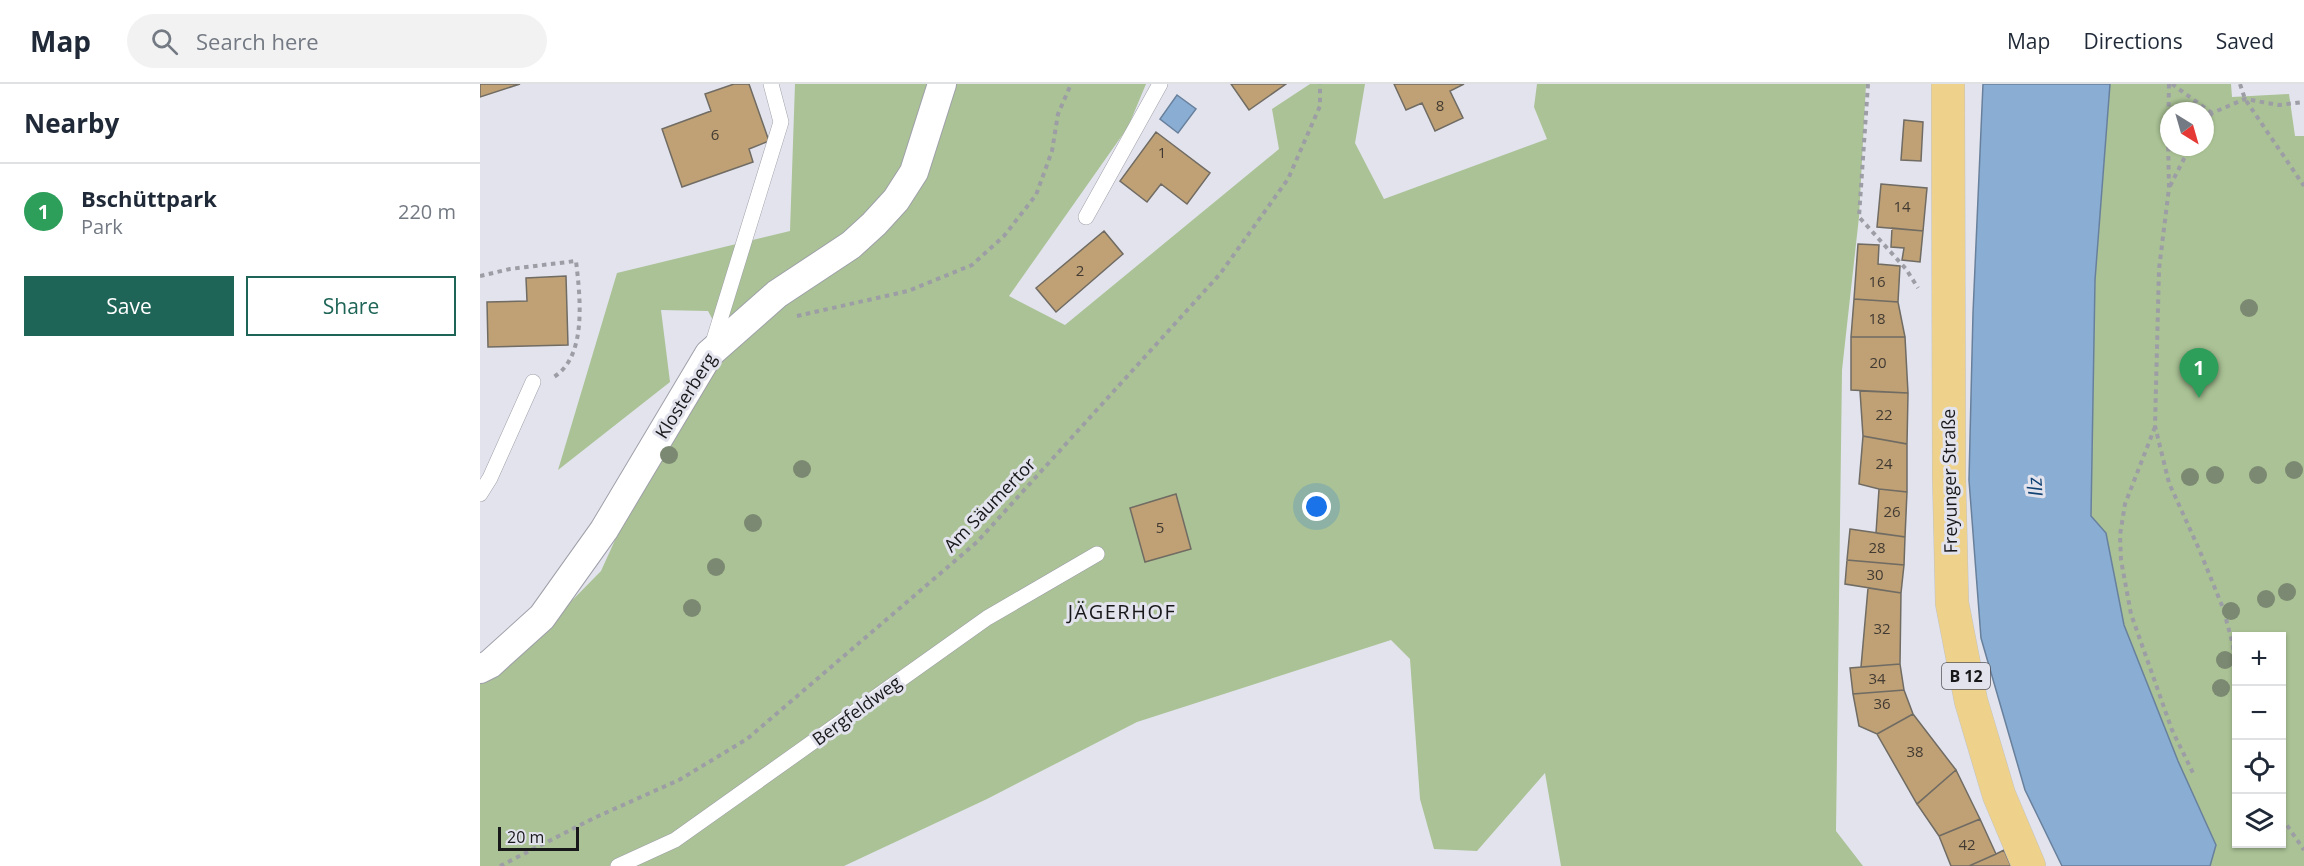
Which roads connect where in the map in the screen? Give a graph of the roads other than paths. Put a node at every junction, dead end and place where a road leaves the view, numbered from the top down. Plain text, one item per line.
1 (771, 84) edge
2 (942, 84) edge
3 (1160, 84) edge
4 (1948, 84) edge
5 (1086, 217) dead end
6 (709, 354) junction
7 (533, 382) road end
8 (480, 494) edge
9 (1097, 554) dead end
10 (480, 669) edge
11 (618, 866) edge
12 (2029, 866) edge

1 - 6 lane
2 - 6 street, Klosterberg
3 - 5 lane
4 - 12 main road, Freyunger Straße / B 12
6 - 10 street, Klosterberg
7 - 8 lane
9 - 11 lane, Bergfeldweg

